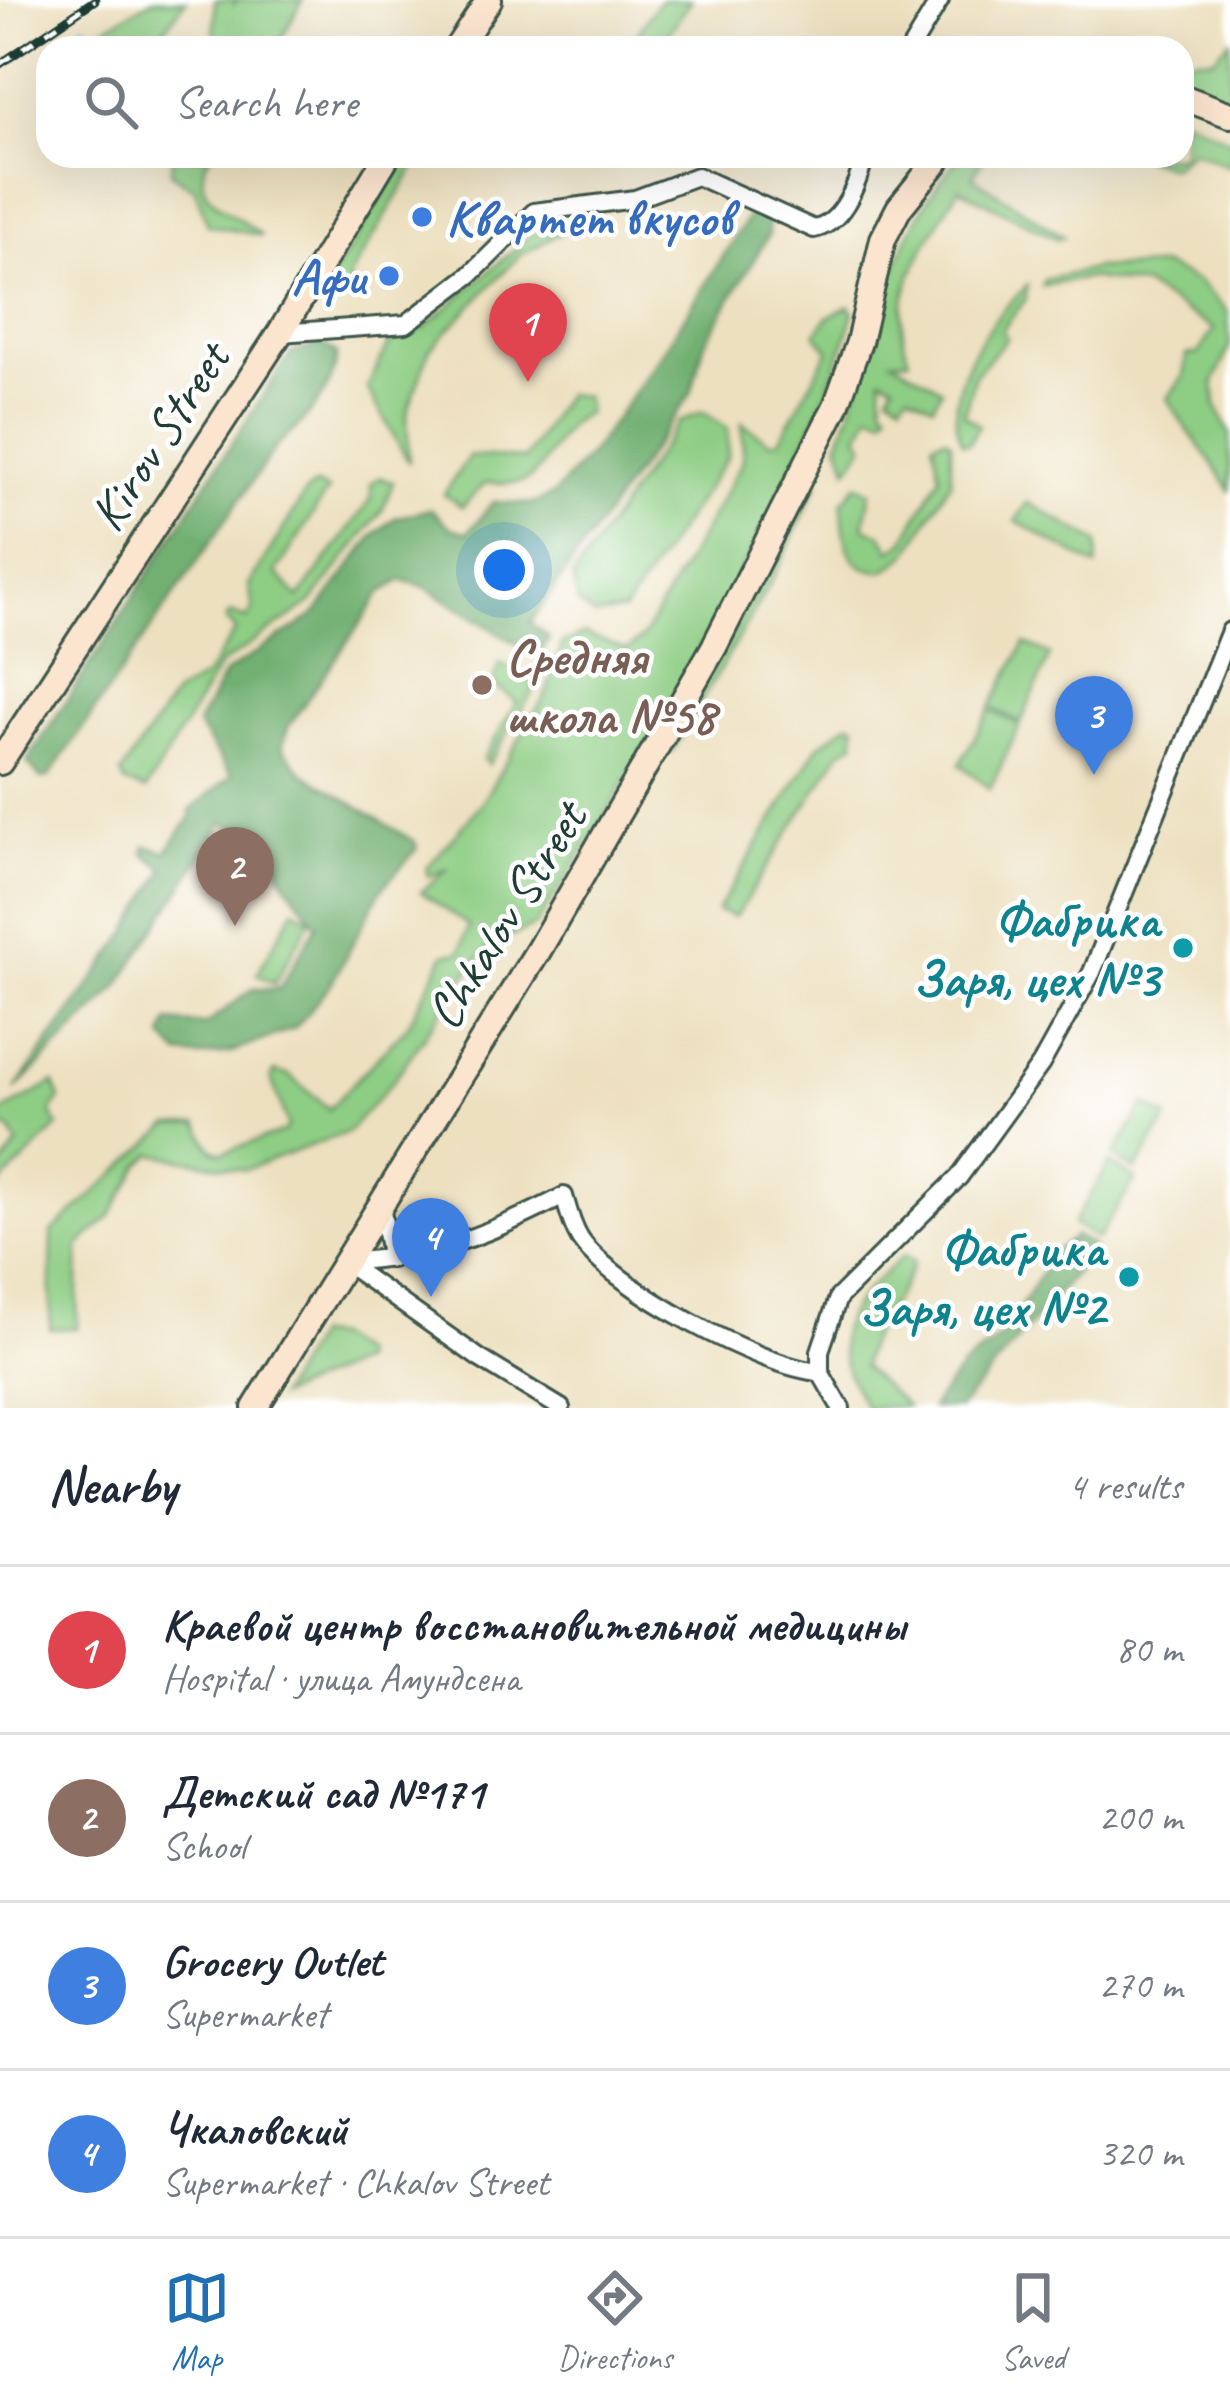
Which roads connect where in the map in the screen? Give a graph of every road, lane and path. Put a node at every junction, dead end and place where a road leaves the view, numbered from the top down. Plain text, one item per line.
1 (489, 0) edge
2 (940, 0) edge
3 (465, 36) edge
4 (918, 36) edge
5 (1194, 102) edge
6 (1230, 115) edge
7 (380, 168) edge
8 (859, 168) edge
9 (931, 168) edge
10 (280, 333) junction
11 (1230, 631) edge
12 (0, 762) edge
13 (380, 1201) junction
14 (391, 1259) junction
15 (343, 1262) junction
16 (820, 1372) junction
17 (255, 1408) edge
18 (561, 1408) edge
19 (841, 1408) edge

1 - 3 main road
2 - 4 street
5 - 6 main road
7 - 10 main road, Kirov Street
8 - 10 street
9 - 13 main road, Chkalov Street
10 - 12 main road, Kirov Street
11 - 16 street
13 - 14 street
13 - 15 main road, Chkalov Street
14 - 15 street
14 - 16 street
15 - 17 main road, Chkalov Street
15 - 18 street
16 - 19 street

